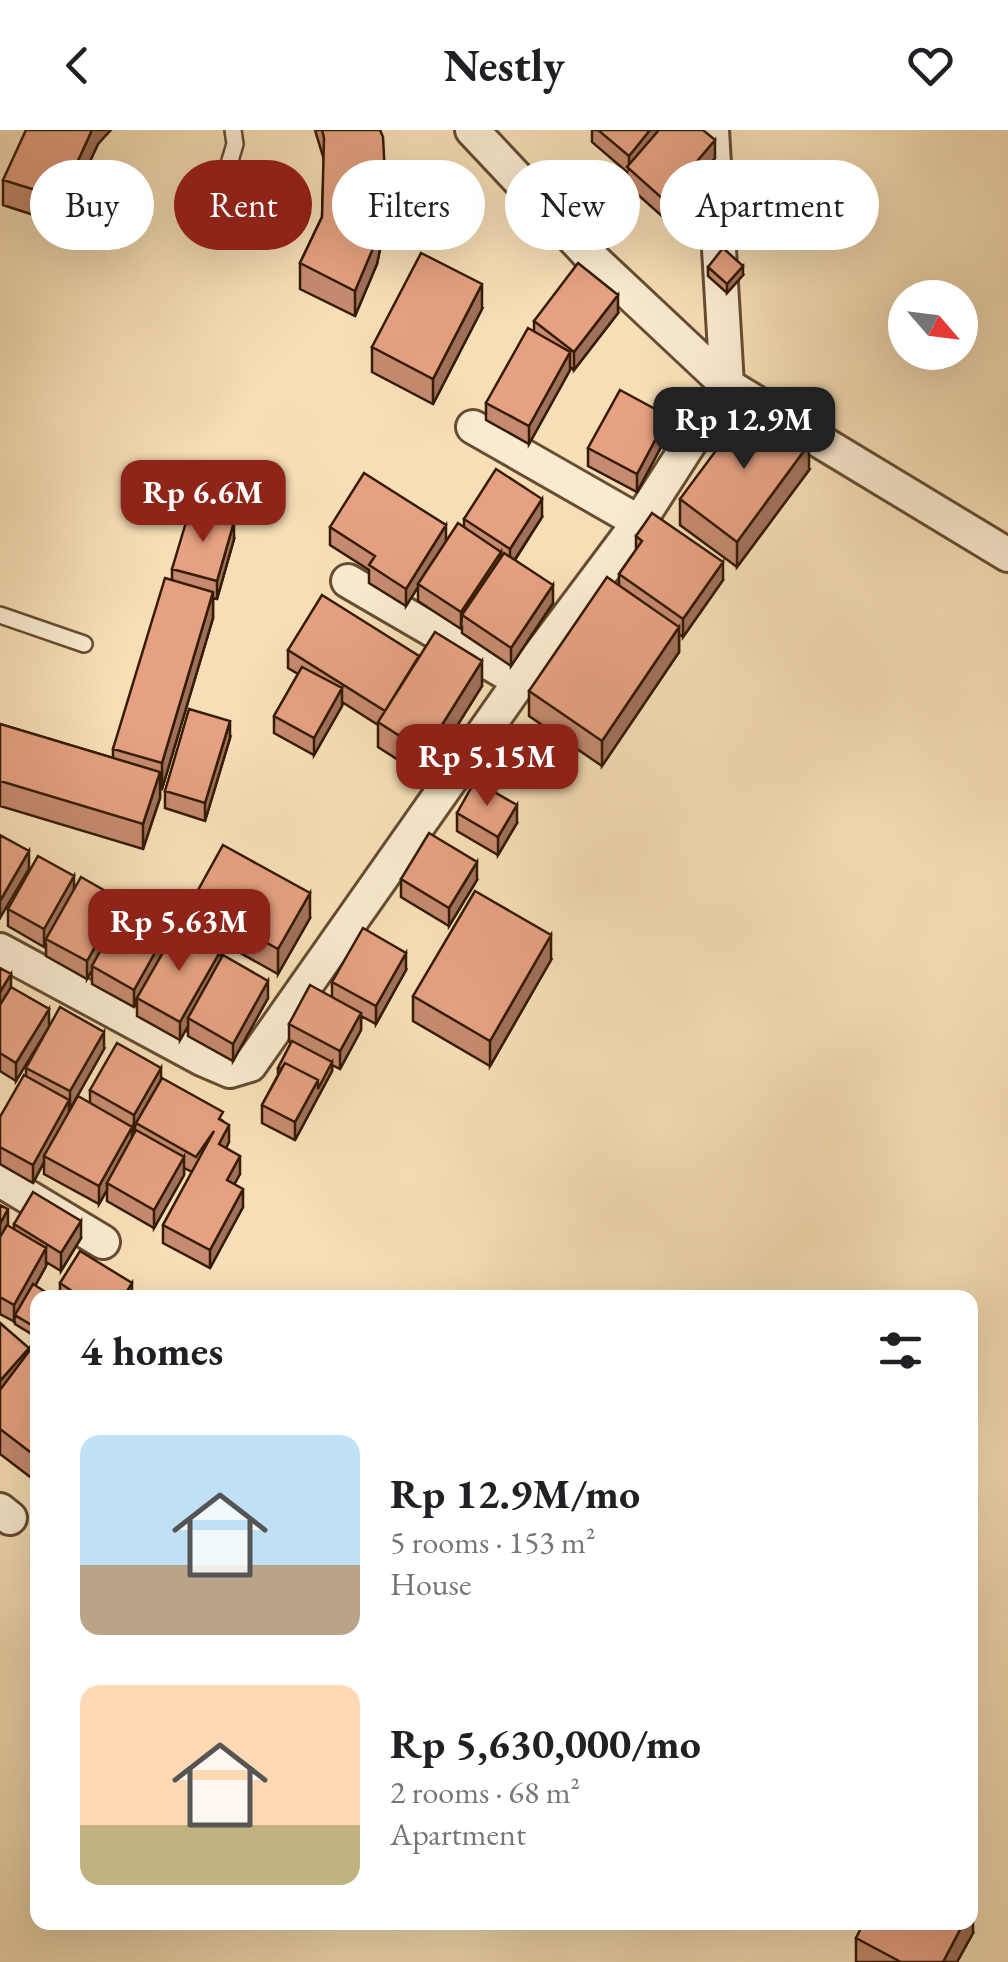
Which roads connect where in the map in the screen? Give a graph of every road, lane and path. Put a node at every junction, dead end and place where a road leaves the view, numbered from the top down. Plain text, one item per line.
1 (233, 130) edge
2 (472, 130) edge
3 (712, 130) edge
4 (230, 160) edge
5 (727, 385) junction
6 (473, 427) dead end
7 (639, 522) junction
8 (1008, 555) edge
9 (348, 581) dead end
10 (0, 615) edge
11 (84, 644) dead end
12 (520, 681) junction
13 (0, 950) edge
14 (0, 1180) edge
15 (103, 1242) dead end

1 - 4 lane
2 - 5 street
3 - 5 street
5 - 7 street
5 - 8 street
6 - 7 street
7 - 12 street
9 - 12 street
10 - 11 lane
12 - 13 street
14 - 15 street

